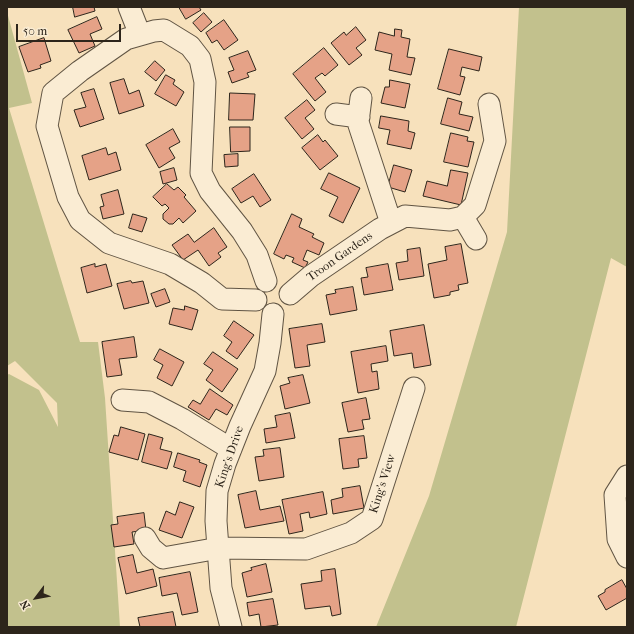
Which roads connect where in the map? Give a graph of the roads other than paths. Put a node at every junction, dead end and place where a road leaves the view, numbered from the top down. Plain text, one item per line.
1 (128, 7) edge
2 (140, 35) junction
3 (489, 104) dead end
4 (336, 114) dead end
5 (463, 217) junction
6 (391, 223) junction
7 (476, 239) dead end
8 (266, 281) junction
9 (290, 294) junction
10 (256, 300) junction
11 (273, 314) junction
12 (414, 388) dead end
13 (122, 400) dead end
14 (231, 449) junction
15 (627, 476) edge
16 (145, 538) dead end
17 (219, 548) junction
18 (627, 557) edge
19 (231, 627) edge

1 - 2 street
2 - 8 street
2 - 10 street
3 - 5 street
4 - 6 street
5 - 6 street, Troon Gardens
5 - 7 street
6 - 9 street, Troon Gardens
8 - 9 street
8 - 10 street
9 - 11 street
10 - 11 street
11 - 14 street, King's Drive
12 - 17 street, King's View
13 - 14 street
14 - 17 street, King's Drive
15 - 18 street
16 - 17 street, King's View
17 - 19 street, King's Drive

